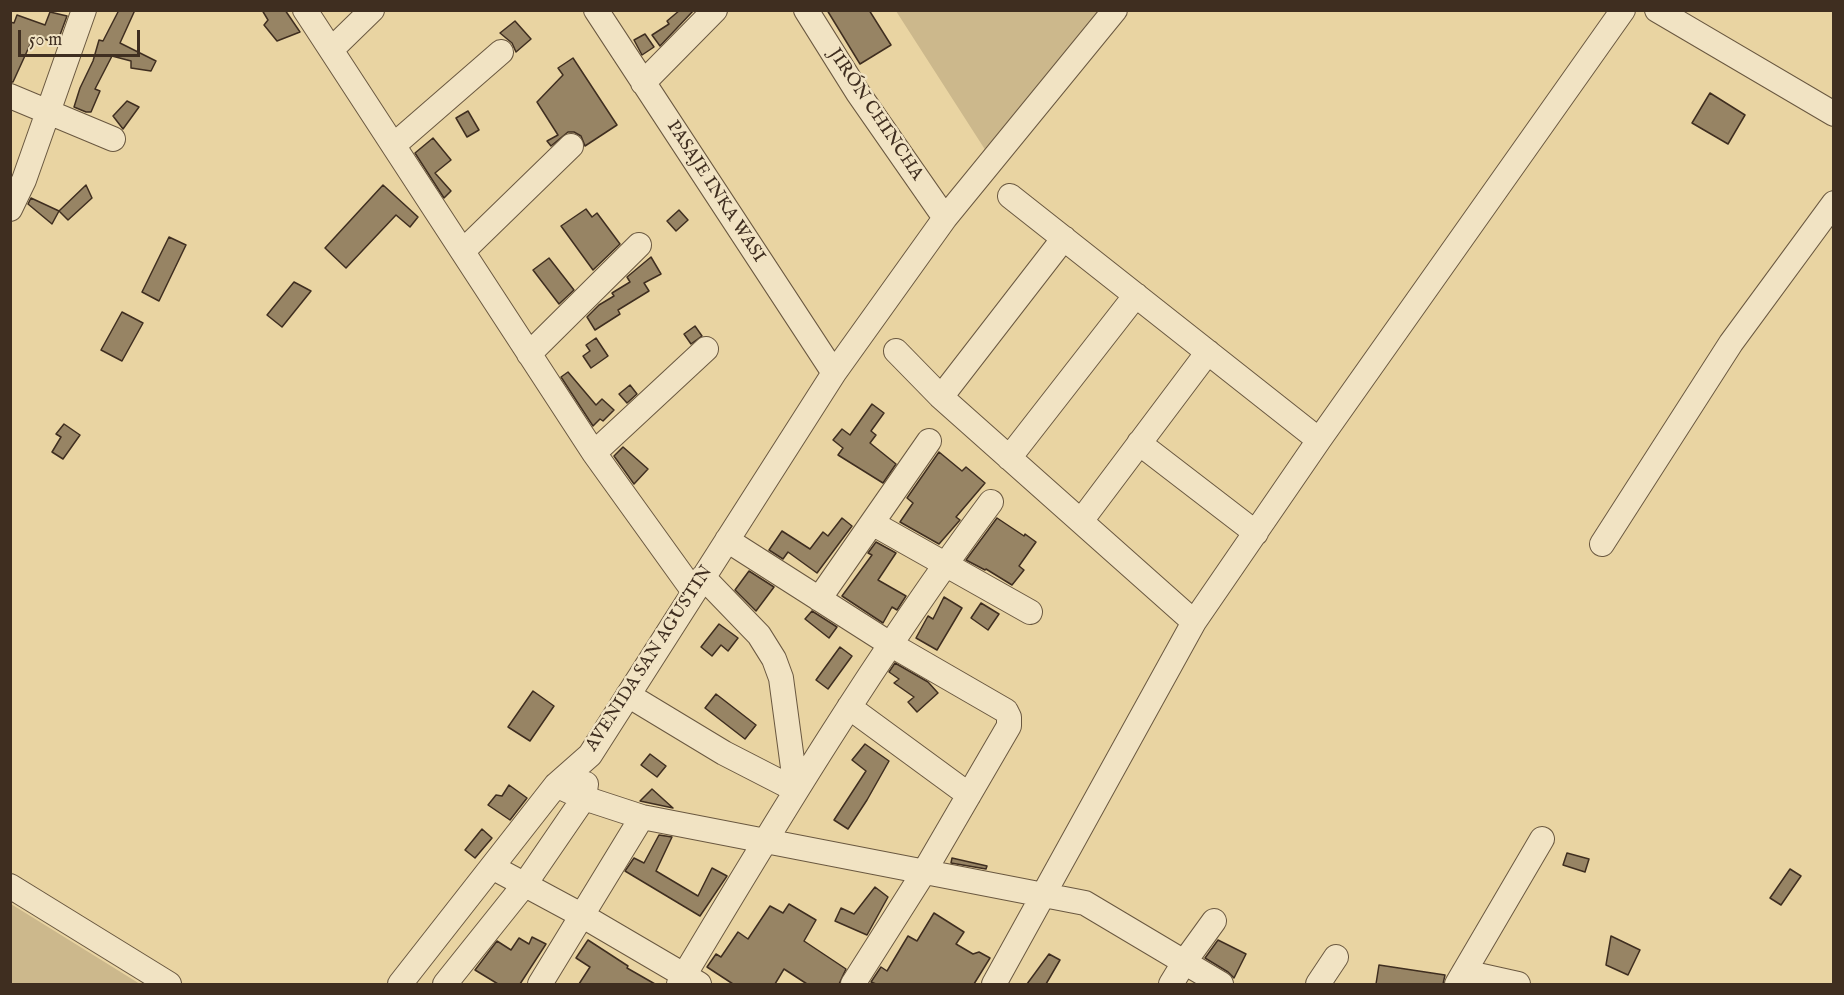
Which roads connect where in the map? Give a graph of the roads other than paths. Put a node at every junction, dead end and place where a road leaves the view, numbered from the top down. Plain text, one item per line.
1 (84, 10) edge
2 (305, 10) edge
3 (372, 10) edge
4 (596, 10) edge
5 (715, 10) edge
6 (807, 10) edge
7 (1115, 10) edge
8 (1623, 10) edge
9 (1657, 10) edge
10 (332, 49) junction
11 (501, 52) dead end
12 (643, 83) junction
13 (10, 96) edge
14 (49, 111) junction
15 (1833, 114) edge
16 (113, 139) dead end
17 (394, 145) junction
18 (571, 147) dead end
19 (1011, 196) dead end
20 (1833, 203) edge
21 (10, 209) edge
22 (945, 218) junction
23 (1064, 238) junction
24 (639, 245) dead end
25 (463, 251) junction
26 (1137, 295) junction
27 (706, 349) dead end
28 (896, 351) dead end
29 (1208, 352) junction
30 (529, 354) junction
31 (834, 374) junction
32 (941, 397) junction
33 (1319, 440) junction
34 (929, 441) dead end
35 (1139, 443) junction
36 (594, 453) junction
37 (1009, 458) junction
38 (991, 502) dead end
39 (1081, 521) junction
40 (872, 523) junction
41 (1256, 533) junction
42 (727, 540) junction
43 (1602, 544) dead end
44 (945, 564) junction
45 (698, 585) junction
46 (819, 599) junction
47 (1030, 612) dead end
48 (1194, 622) junction
49 (890, 644) junction
50 (628, 695) junction
51 (849, 707) junction
52 (590, 755) junction
53 (556, 785) junction
54 (796, 790) junction
55 (969, 795) junction
56 (584, 798) junction
57 (642, 817) junction
58 (1542, 839) dead end
59 (765, 840) junction
60 (492, 867) junction
61 (924, 872) junction
62 (525, 884) junction
63 (10, 886) edge
64 (1045, 894) junction
65 (583, 916) junction
66 (1214, 921) dead end
67 (1336, 957) dead end
68 (1185, 961) junction
69 (1461, 978) edge
70 (687, 981) edge
71 (169, 984) edge
72 (400, 984) edge
73 (445, 984) edge
74 (540, 984) edge
75 (853, 984) edge
76 (994, 984) edge
77 (1171, 984) edge
78 (1221, 984) edge
79 (1318, 984) edge
80 (1518, 984) edge

1 - 14 street
2 - 10 street
3 - 10 street
4 - 12 street, PASAJE INKA WASI
5 - 12 street
6 - 22 street, JIRÓN CHINCHA
7 - 22 street, AVENIDA SAN AGUSTIN
8 - 33 street
9 - 15 street
10 - 17 street
11 - 17 street
12 - 31 street, PASAJE INKA WASI
13 - 14 street
14 - 16 street
14 - 21 street
17 - 25 street
18 - 25 street
19 - 23 street
20 - 43 street
22 - 31 street, AVENIDA SAN AGUSTIN
23 - 26 street
23 - 32 street
24 - 30 street
25 - 30 street
26 - 29 street
26 - 37 street
27 - 36 street
28 - 32 street
29 - 33 street
29 - 35 street
30 - 36 street
31 - 42 street, AVENIDA SAN AGUSTIN
32 - 37 street
33 - 41 street
34 - 40 street
35 - 39 street
35 - 41 street
36 - 45 street
37 - 39 street
38 - 44 street
39 - 48 street
40 - 44 street
40 - 46 street
41 - 48 street
42 - 45 street, AVENIDA SAN AGUSTIN
42 - 46 street
44 - 47 street
44 - 49 street
45 - 50 street, AVENIDA SAN AGUSTIN
45 - 54 street
46 - 49 street
48 - 64 street
49 - 51 street
49 - 55 street
50 - 52 street, AVENIDA SAN AGUSTIN
50 - 54 street
51 - 54 street
51 - 55 street
52 - 53 street, AVENIDA SAN AGUSTIN
52 - 56 street
53 - 56 street
53 - 60 street, AVENIDA SAN AGUSTIN
54 - 59 street
55 - 61 street
56 - 57 street
56 - 62 street
57 - 59 street
57 - 65 street
58 - 69 street
59 - 61 street
59 - 70 street
60 - 62 street
60 - 72 street, AVENIDA SAN AGUSTIN
61 - 64 street
61 - 75 street
62 - 65 street
62 - 73 street
63 - 71 street
64 - 68 street
64 - 76 street
65 - 70 street
65 - 74 street
66 - 68 street
67 - 79 street
68 - 77 street
68 - 78 street
69 - 80 street

